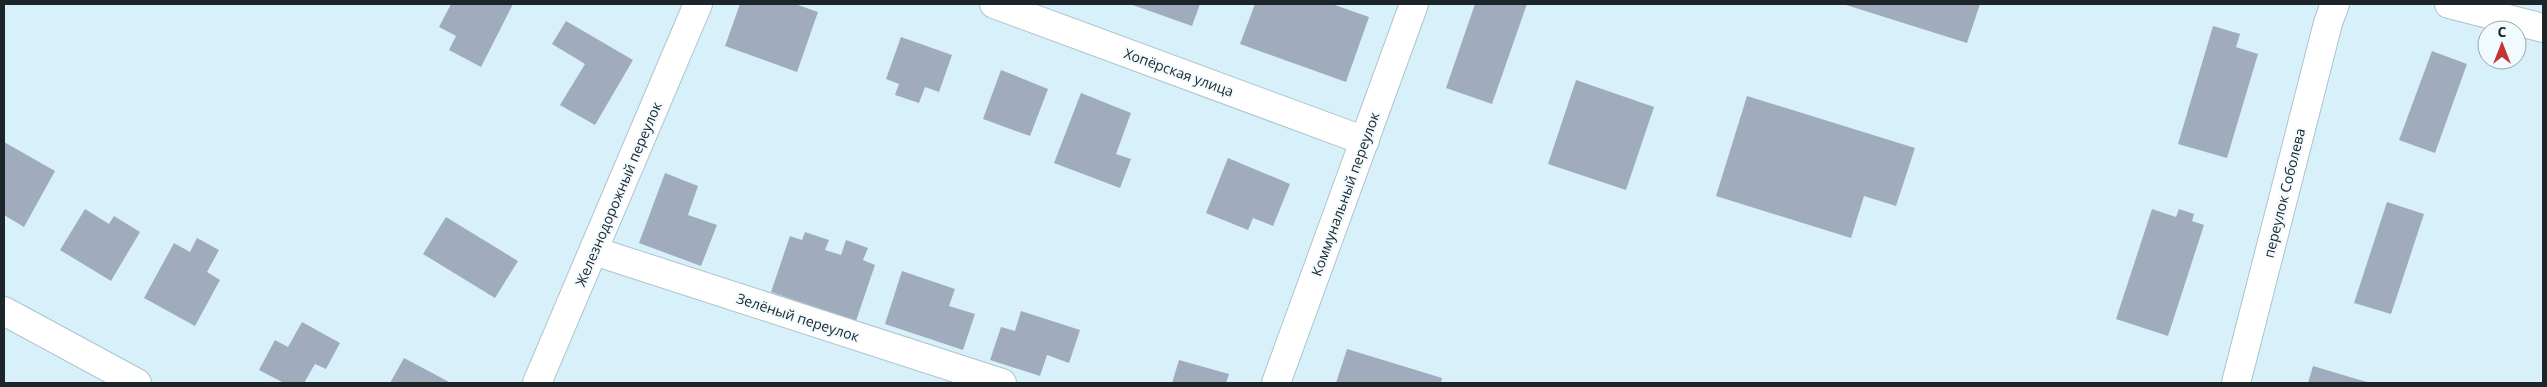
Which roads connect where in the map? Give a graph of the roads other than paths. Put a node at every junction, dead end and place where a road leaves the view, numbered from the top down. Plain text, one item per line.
1 (698, 4) edge
2 (994, 4) edge
3 (1414, 4) edge
4 (2335, 4) edge
5 (2449, 4) edge
6 (2543, 28) edge
7 (1365, 141) junction
8 (594, 251) junction
9 (4, 311) edge
10 (137, 383) edge
11 (538, 383) edge
12 (1002, 383) edge
13 (1276, 383) edge
14 (2236, 383) edge

1 - 8 street, Железнодорожный переулок
2 - 7 street, Хопёрская улица
3 - 7 street, Коммунальный переулок
4 - 14 street, переулок Соболева
5 - 6 street
7 - 13 street, Коммунальный переулок
8 - 11 street, Железнодорожный переулок
8 - 12 street, Зелёный переулок
9 - 10 street

